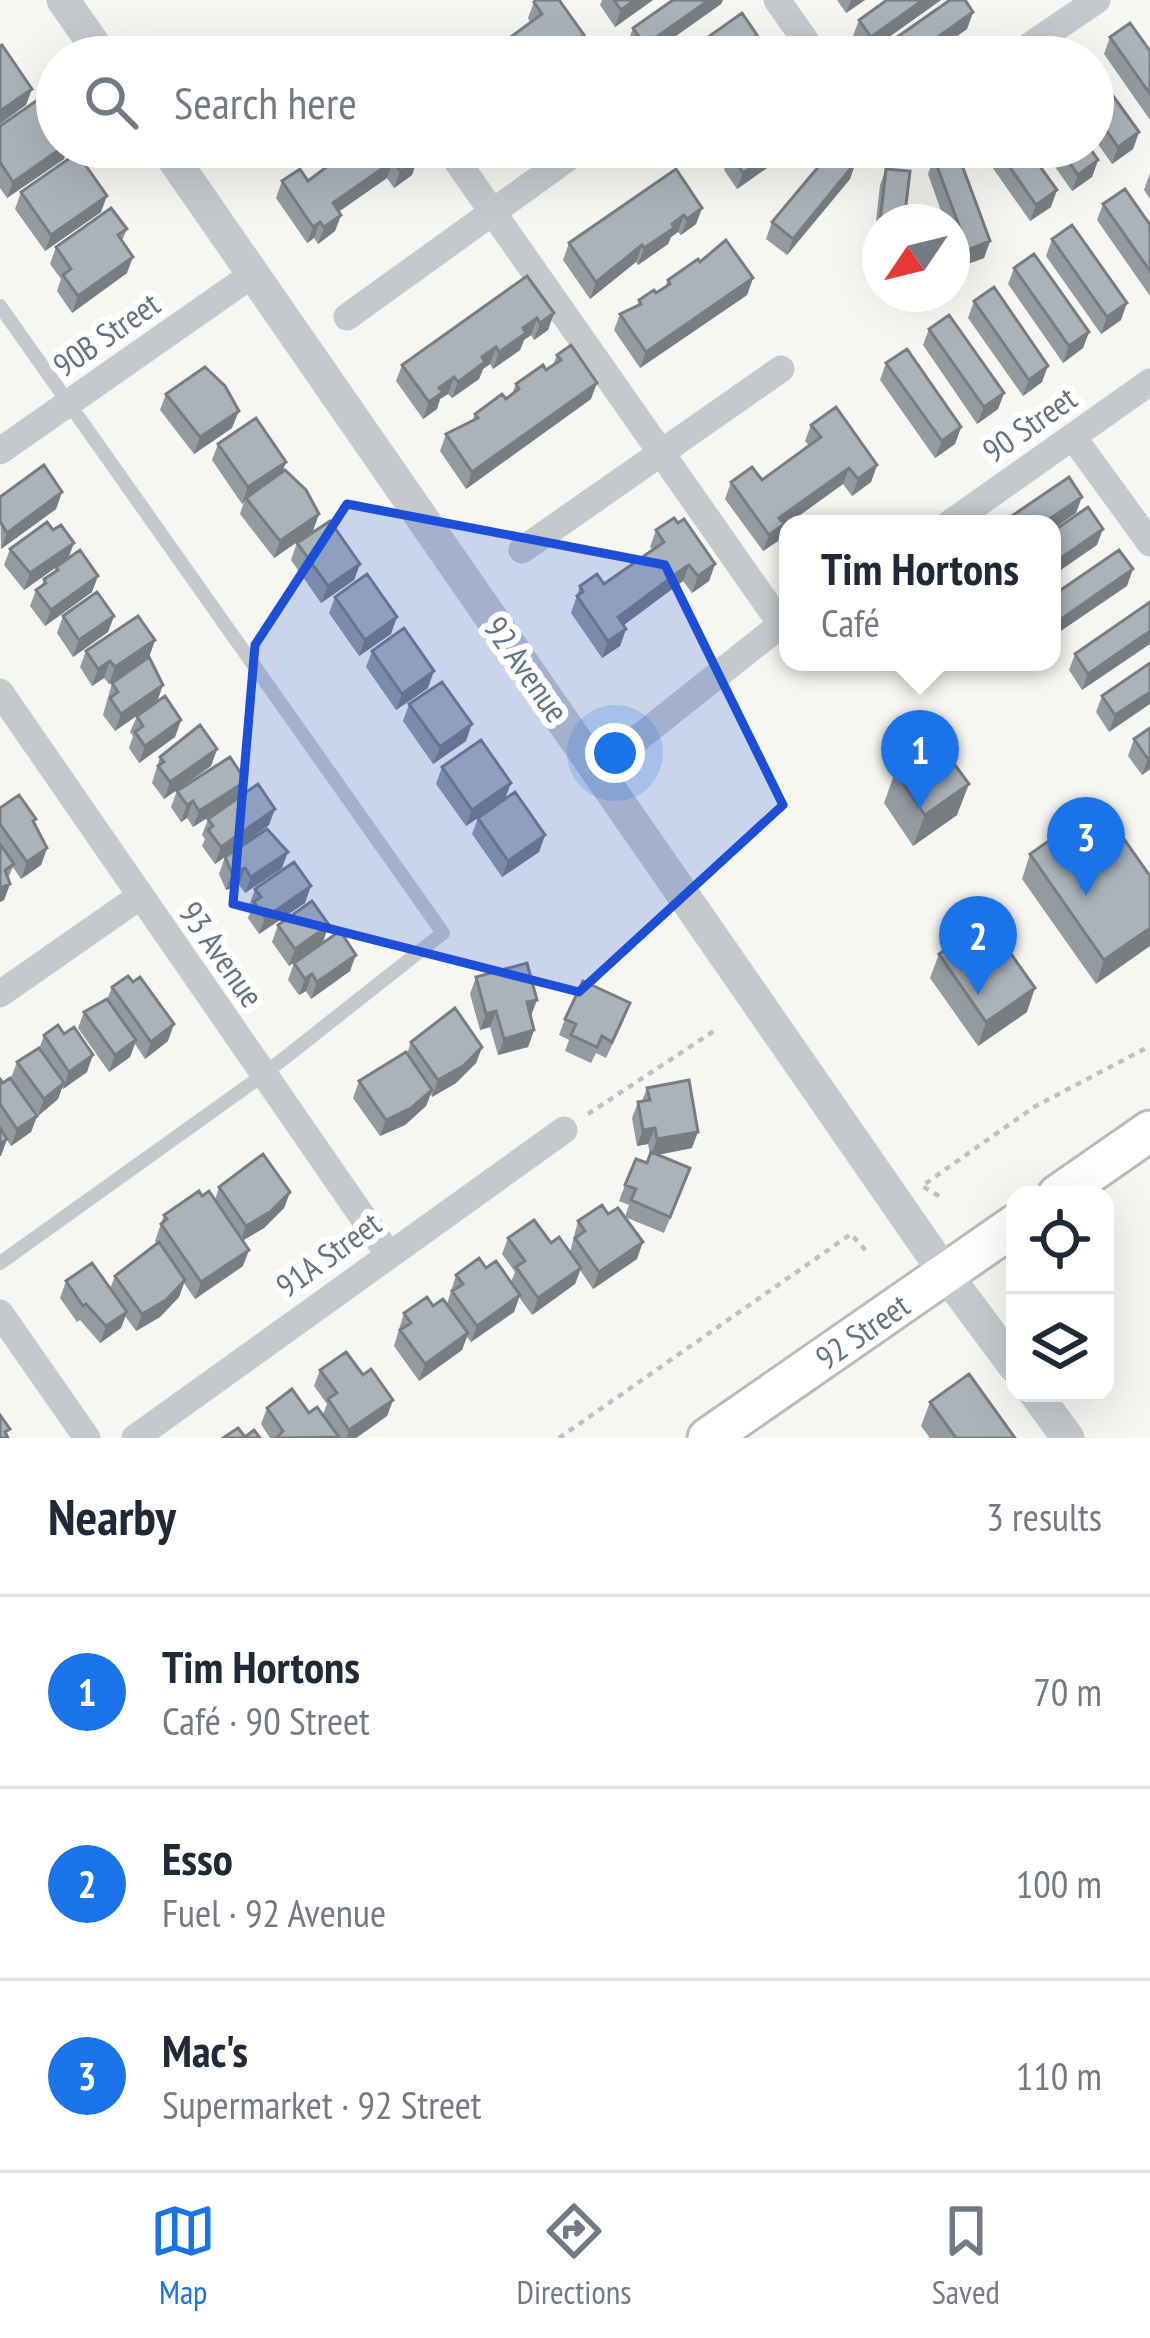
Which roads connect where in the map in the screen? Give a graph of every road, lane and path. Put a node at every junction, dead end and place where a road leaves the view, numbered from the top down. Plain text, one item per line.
1 (63, 0) edge
2 (777, 0) edge
3 (1097, 0) edge
4 (88, 36) edge
5 (803, 36) edge
6 (1044, 36) edge
7 (180, 168) edge
8 (462, 168) edge
9 (554, 168) edge
10 (492, 212) junction
11 (253, 274) junction
12 (0, 306) edge
13 (346, 317) dead end
14 (781, 369) dead end
15 (1150, 382) edge
16 (70, 404) junction
17 (1073, 437) junction
18 (0, 452) edge
19 (661, 453) junction
20 (962, 515) edge
21 (1150, 543) edge
22 (522, 550) dead end
23 (779, 614) edge
24 (779, 625) edge
25 (3, 704) edge
26 (597, 771) junction
27 (139, 897) junction
28 (0, 994) edge
29 (714, 1031) dead end
30 (1150, 1046) edge
31 (263, 1075) junction
32 (564, 1130) joint
33 (1150, 1131) edge
34 (1071, 1186) edge
35 (939, 1196) dead end
36 (1006, 1231) edge
37 (866, 1251) dead end
38 (389, 1255) junction
39 (0, 1262) edge
40 (945, 1273) junction
41 (0, 1313) edge
42 (1006, 1355) edge
43 (1041, 1402) edge
44 (87, 1438) edge
45 (135, 1438) edge
46 (559, 1438) edge
47 (708, 1438) edge
48 (1068, 1438) edge

1 - 4 street
2 - 5 street
3 - 6 street
7 - 11 street, 92 Avenue
8 - 10 street
9 - 10 street
10 - 13 street
10 - 19 street
11 - 16 street, 90B Street
11 - 26 street, 92 Avenue
12 - 16 lane
14 - 19 street
15 - 17 street, 90 Street
16 - 18 street, 90B Street
16 - 31 lane
17 - 20 street, 90 Street
17 - 21 street
19 - 22 street
19 - 23 street
24 - 26 street
25 - 27 street, 93 Avenue
26 - 40 street, 92 Avenue
27 - 28 street
27 - 31 street, 93 Avenue
29 - 32 path
30 - 35 path
31 - 38 street, 93 Avenue
31 - 39 lane
32 - 38 street, 91A Street
33 - 34 main road
36 - 40 main road, 92 Street
37 - 46 path
38 - 45 street, 91A Street
40 - 42 street, 92 Avenue
40 - 47 main road, 92 Street
41 - 44 street
43 - 48 street

